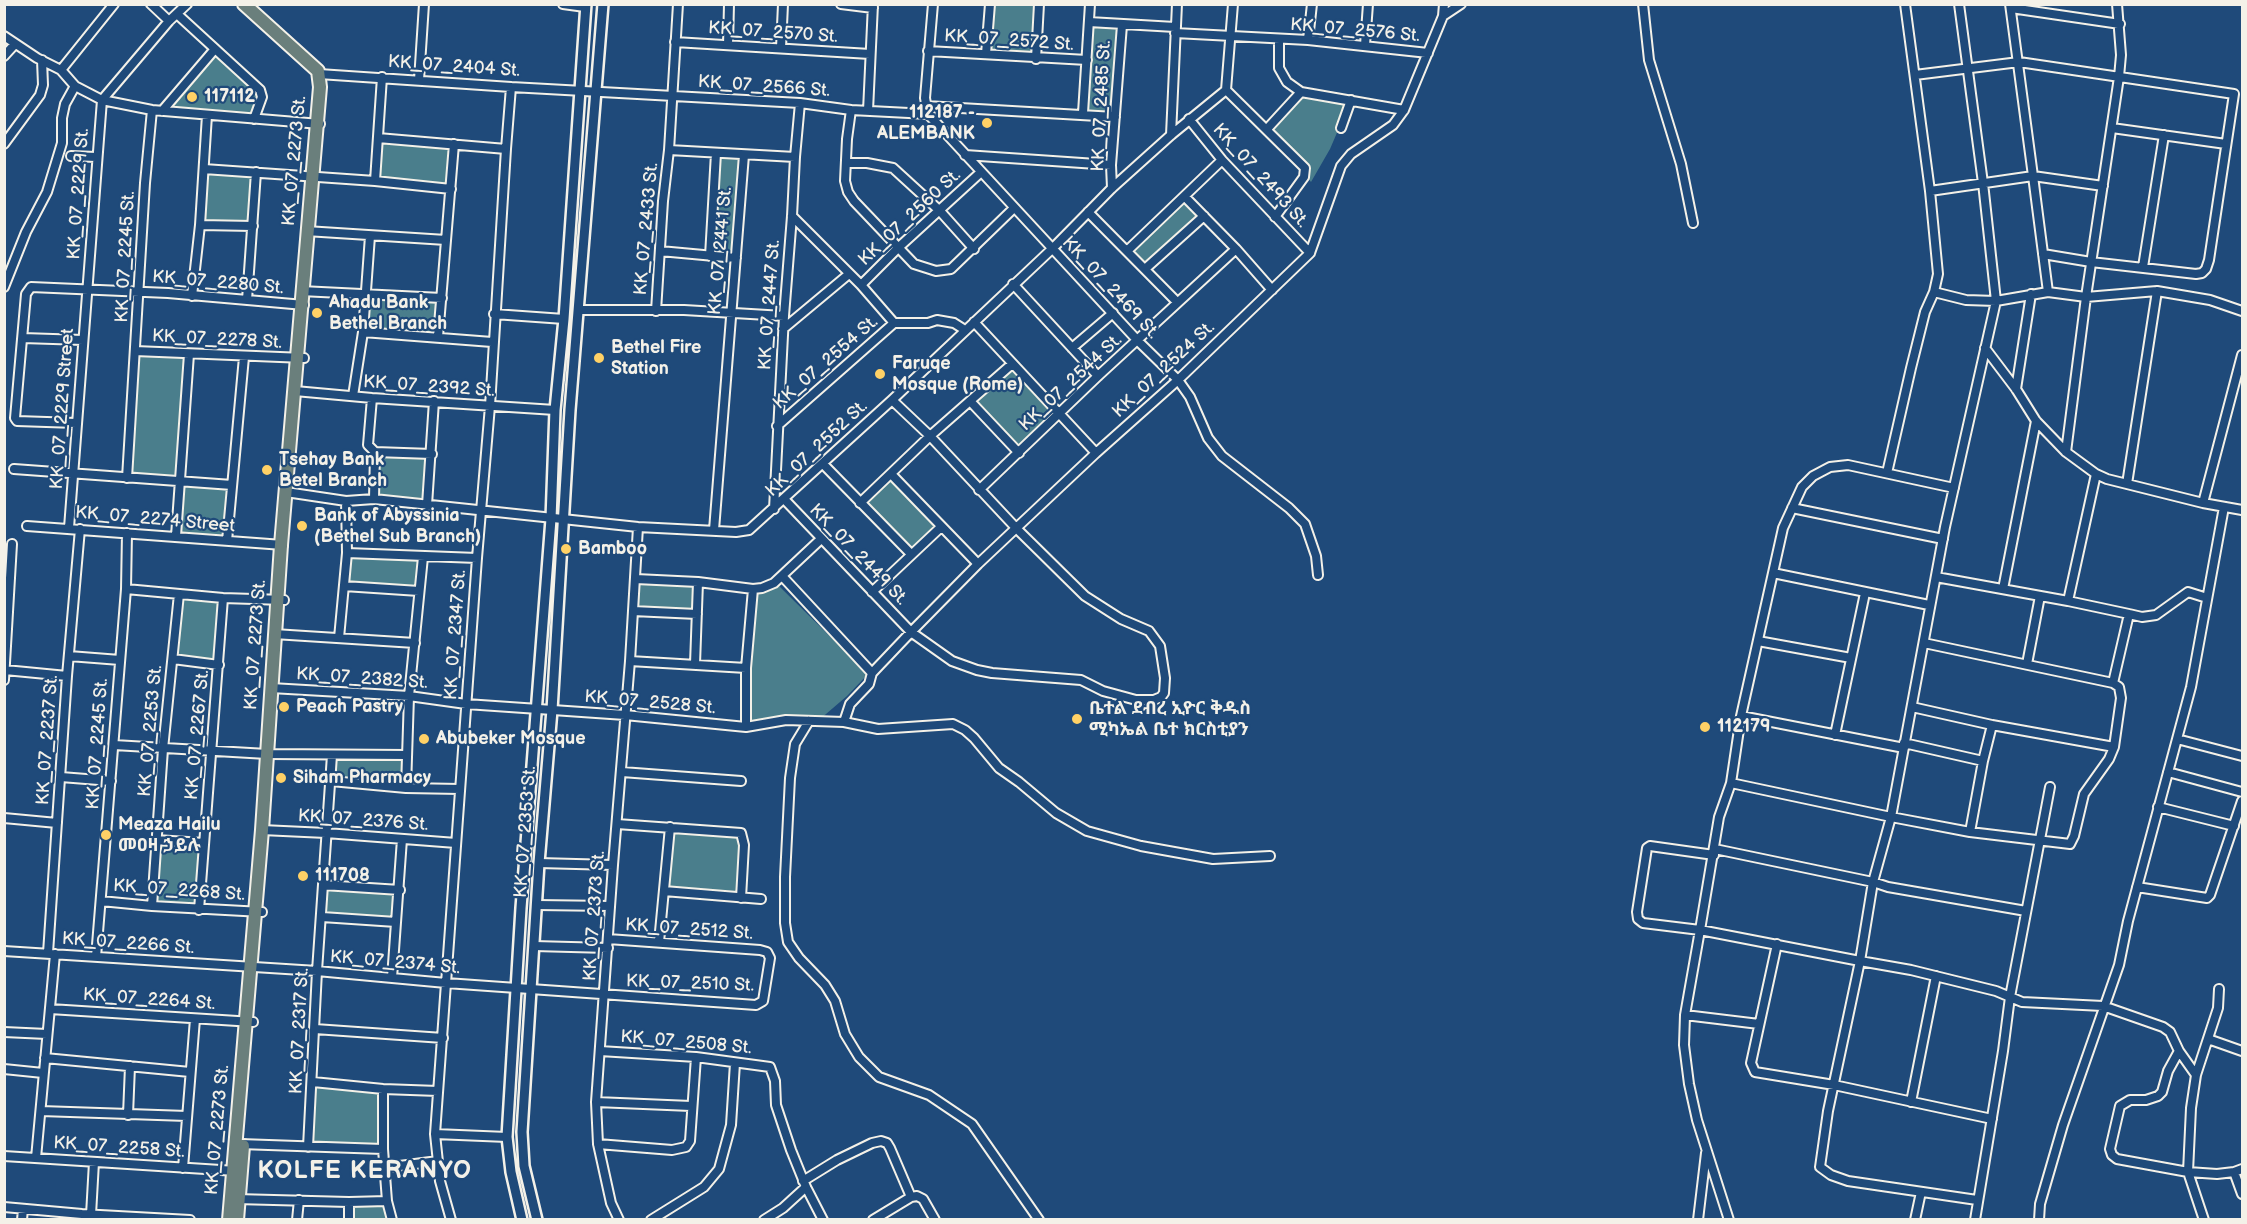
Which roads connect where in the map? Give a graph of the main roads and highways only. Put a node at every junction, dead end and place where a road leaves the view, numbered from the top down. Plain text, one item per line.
1 (244, 4) edge
2 (254, 4) edge
3 (323, 74) junction
4 (235, 1199) junction
5 (229, 1220) edge
6 (237, 1220) edge

1 - 3 main road
2 - 3 main road
3 - 4 main road, KK_07_2273 St.
4 - 5 main road, KK_07_2273 St.
4 - 6 main road, KK_07_2273 St.

